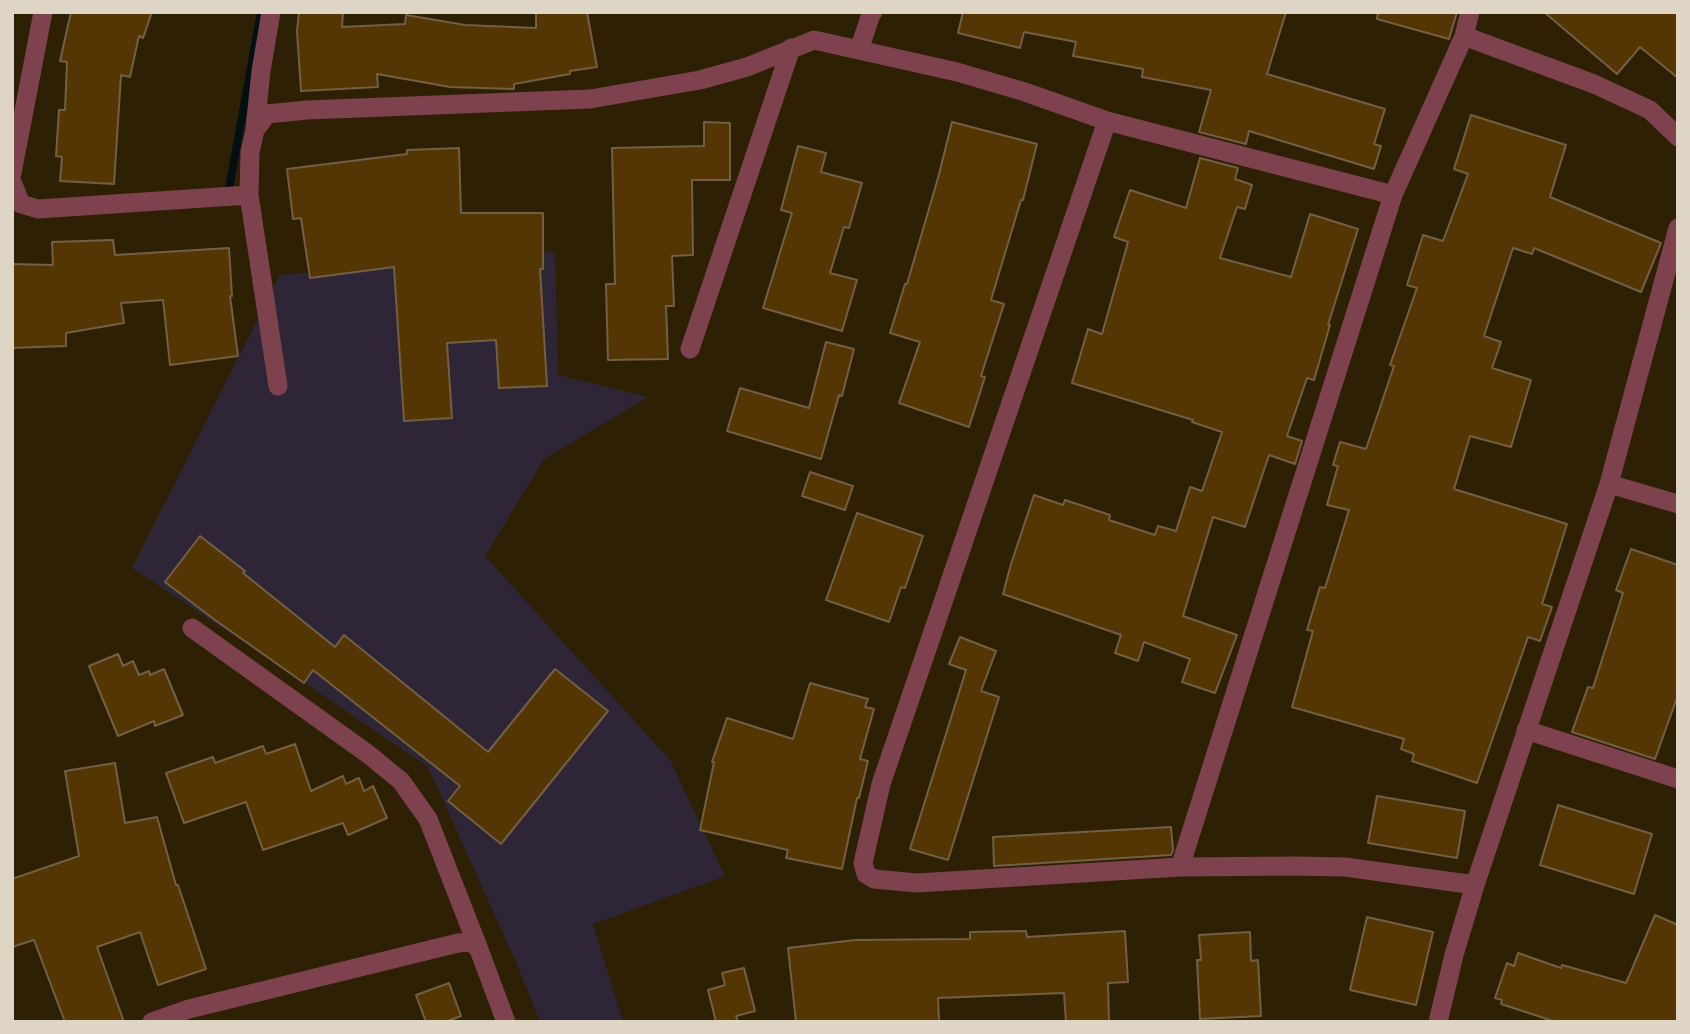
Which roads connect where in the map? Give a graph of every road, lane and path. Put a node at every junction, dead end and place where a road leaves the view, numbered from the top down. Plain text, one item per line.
1 (43, 12) edge
2 (271, 12) edge
3 (873, 12) edge
4 (1471, 12) edge
5 (1464, 36) junction
6 (791, 48) junction
7 (859, 50) junction
8 (1108, 121) junction
9 (255, 130) junction
10 (1678, 137) edge
11 (12, 173) edge
12 (12, 182) edge
13 (249, 195) junction
14 (1393, 195) junction
15 (1678, 228) edge
16 (690, 349) dead end
17 (278, 386) dead end
18 (1609, 484) junction
19 (1678, 504) edge
20 (192, 628) dead end
21 (1526, 730) junction
22 (1678, 779) edge
23 (1180, 867) junction
24 (1475, 885) junction
25 (478, 947) junction
26 (152, 1022) edge
27 (506, 1022) edge
28 (1438, 1022) edge

1 - 11 street
2 - 9 street
3 - 7 street
4 - 5 street
5 - 10 street
5 - 14 street
6 - 7 street
6 - 9 street
6 - 16 street
7 - 8 street
8 - 14 street
8 - 23 street
9 - 13 street
12 - 13 street
13 - 17 street
14 - 23 street
15 - 18 street
18 - 19 street
18 - 21 street
20 - 25 street
21 - 22 street
21 - 24 street
23 - 24 street
24 - 28 street
25 - 26 street
25 - 27 street

